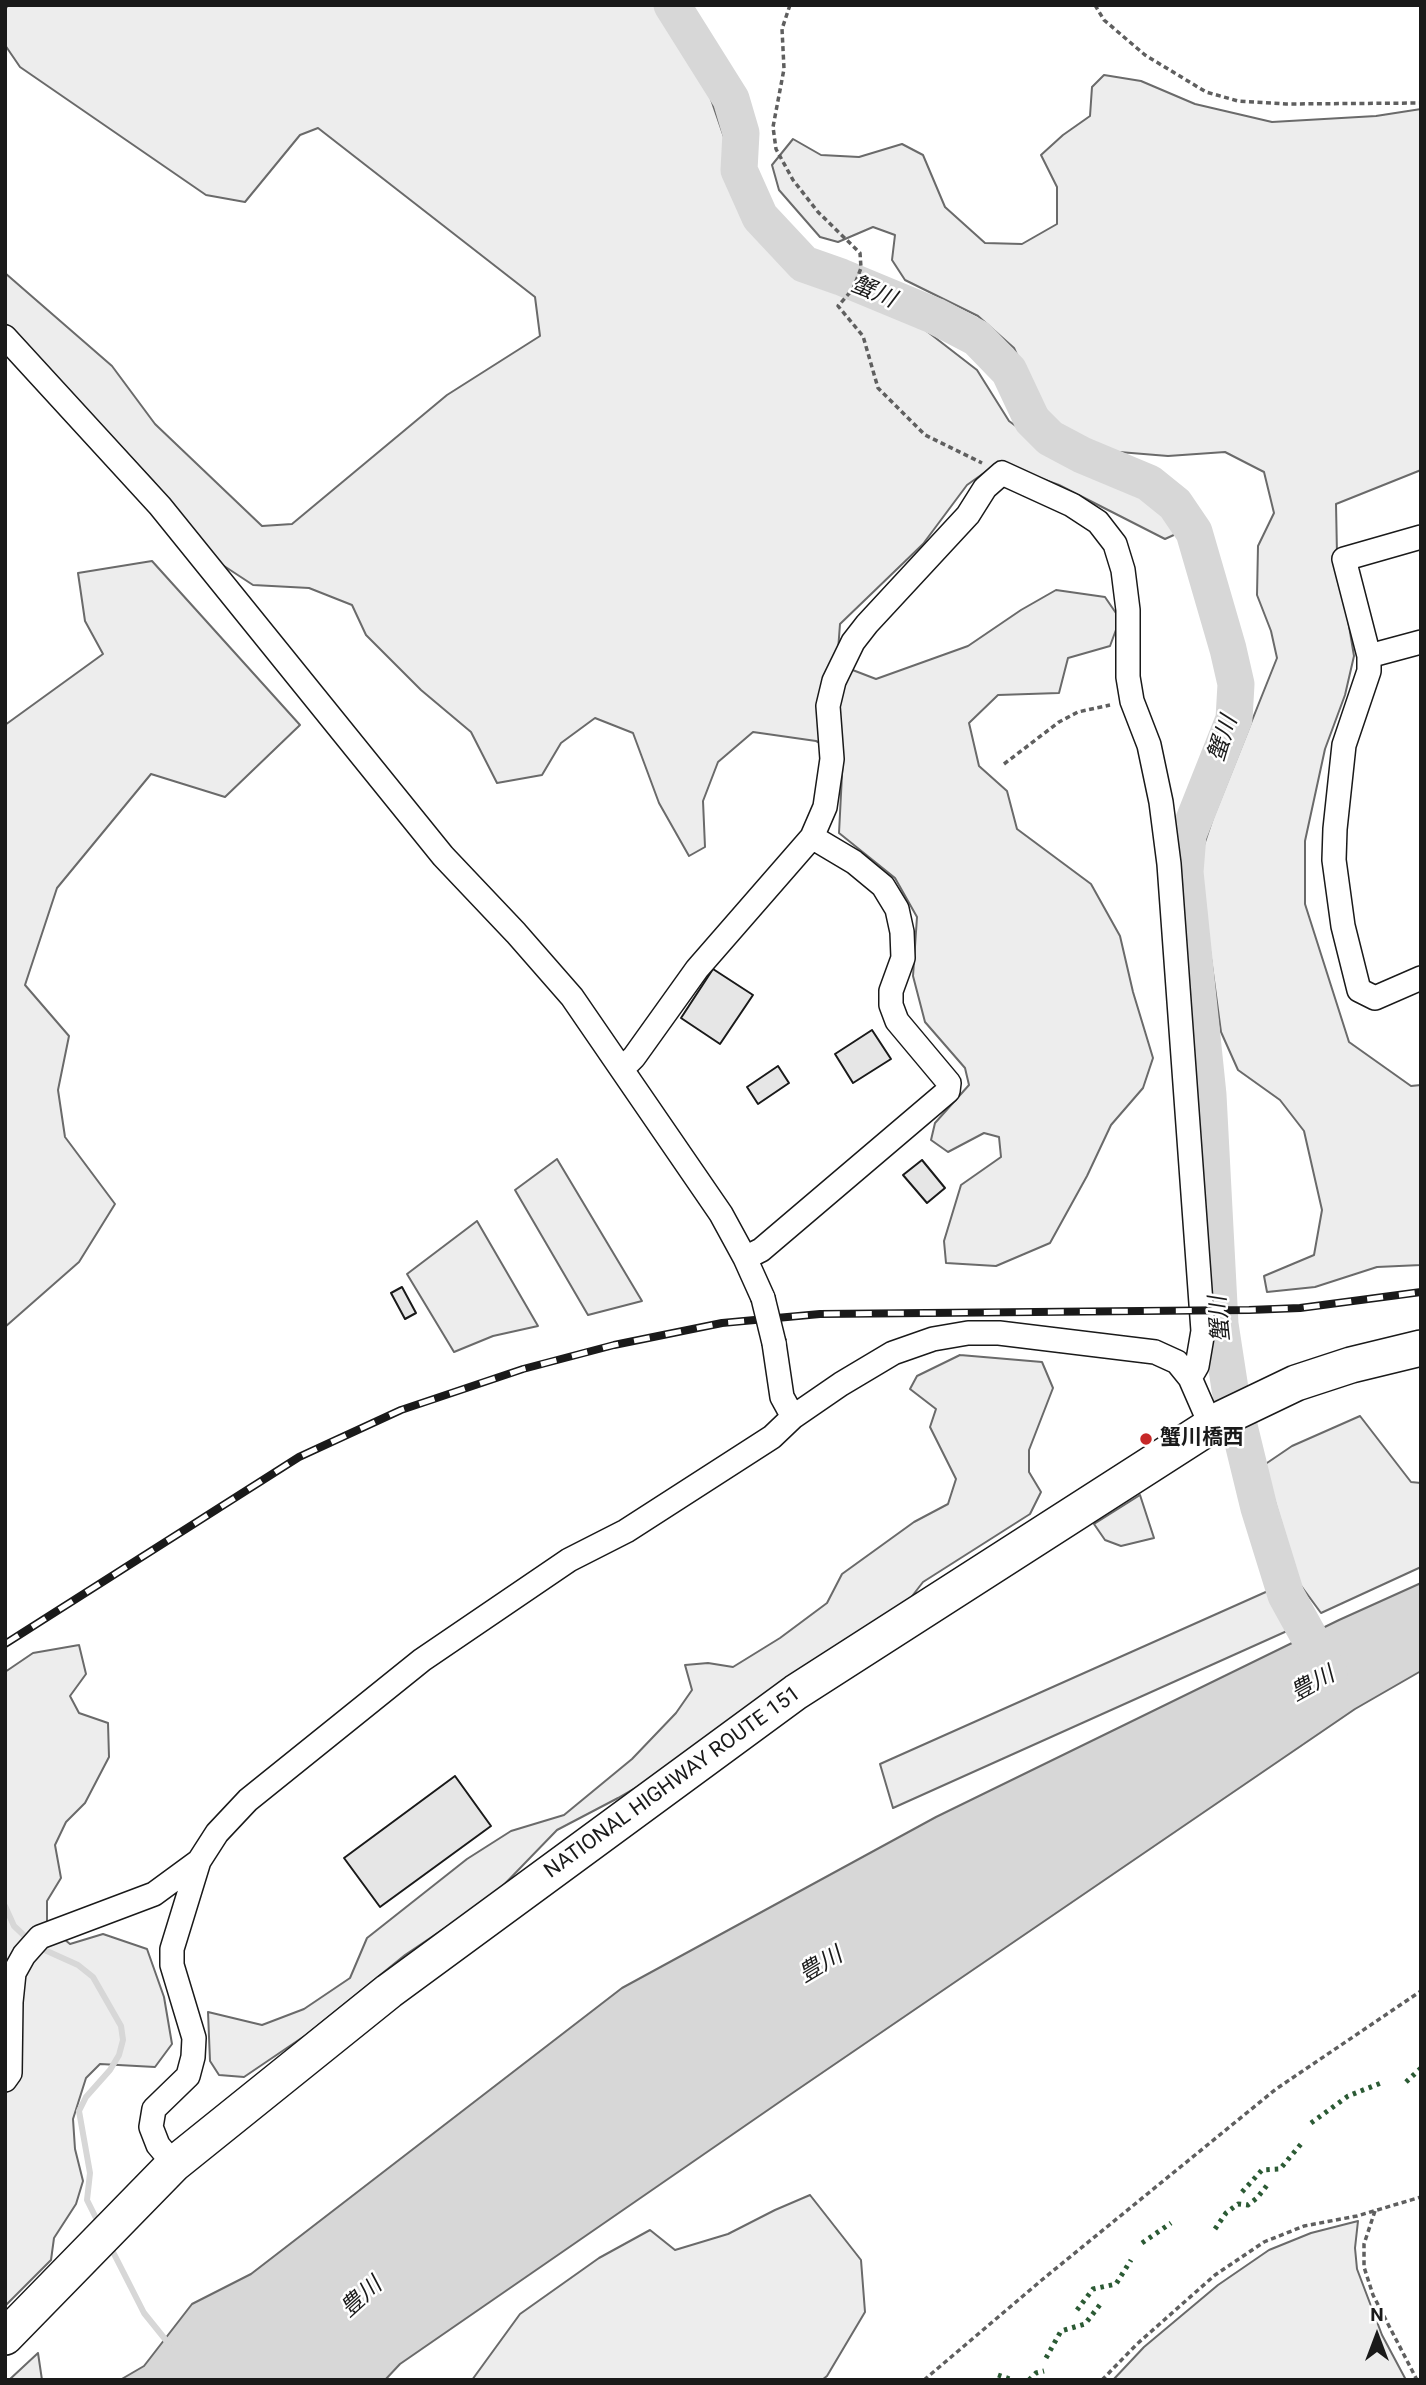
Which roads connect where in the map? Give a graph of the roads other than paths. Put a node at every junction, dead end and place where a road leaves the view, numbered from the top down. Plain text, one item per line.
1 (5, 337) edge
2 (1421, 537) edge
3 (1421, 642) edge
4 (1369, 656) junction
5 (812, 837) junction
6 (1421, 978) edge
7 (623, 1068) junction
8 (745, 1258) junction
9 (1421, 1348) edge
10 (1190, 1378) junction
11 (793, 1417) junction
12 (1217, 1422) junction
13 (199, 1861) junction
14 (5, 2080) edge
15 (174, 2164) junction
16 (5, 2337) edge

1 - 7 street
2 - 4 street
3 - 4 street
4 - 6 street
5 - 7 street
5 - 8 street
5 - 10 street
7 - 8 street
8 - 11 street, bridge
9 - 12 highway, NATIONAL HIGHWAY ROUTE 151
10 - 11 street
10 - 12 street
11 - 13 street
12 - 15 highway, NATIONAL HIGHWAY ROUTE 151
13 - 14 street
13 - 15 street
15 - 16 highway, NATIONAL HIGHWAY ROUTE 151

